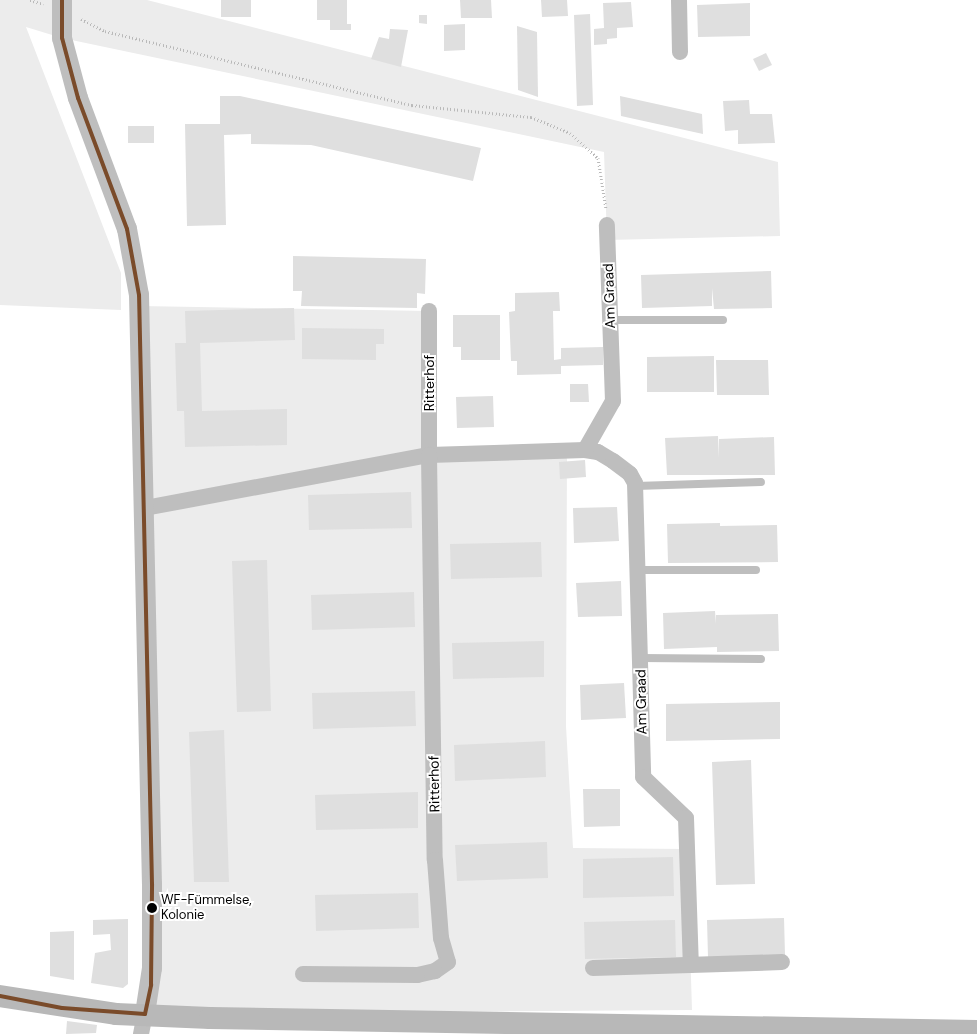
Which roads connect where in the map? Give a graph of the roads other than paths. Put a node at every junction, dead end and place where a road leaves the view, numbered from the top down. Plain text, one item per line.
1 (679, 0) edge
2 (62, 5) edge
3 (680, 52) dead end
4 (607, 225) road end
5 (429, 311) dead end
6 (610, 320) junction
7 (723, 320) dead end
8 (585, 450) junction
9 (429, 455) junction
10 (760, 482) dead end
11 (636, 486) junction
12 (145, 508) junction
13 (638, 570) junction
14 (756, 570) dead end
15 (640, 658) junction
16 (760, 659) dead end
17 (782, 962) dead end
18 (691, 965) junction
19 (593, 968) dead end
20 (303, 974) dead end
21 (0, 996) edge
22 (143, 1024) edge
23 (977, 1031) edge

1 - 3 street
2 - 12 street
4 - 6 street, Am Graad
5 - 9 street, Ritterhof
6 - 7 lane
6 - 8 street, Am Graad
8 - 9 street
8 - 11 street
9 - 12 street
9 - 20 street, Ritterhof
10 - 11 lane
11 - 13 street, Am Graad
12 - 22 street
13 - 14 lane
13 - 15 street, Am Graad
15 - 16 lane
15 - 18 street, Am Graad
17 - 18 street
18 - 19 street
21 - 22 main road
22 - 23 main road

